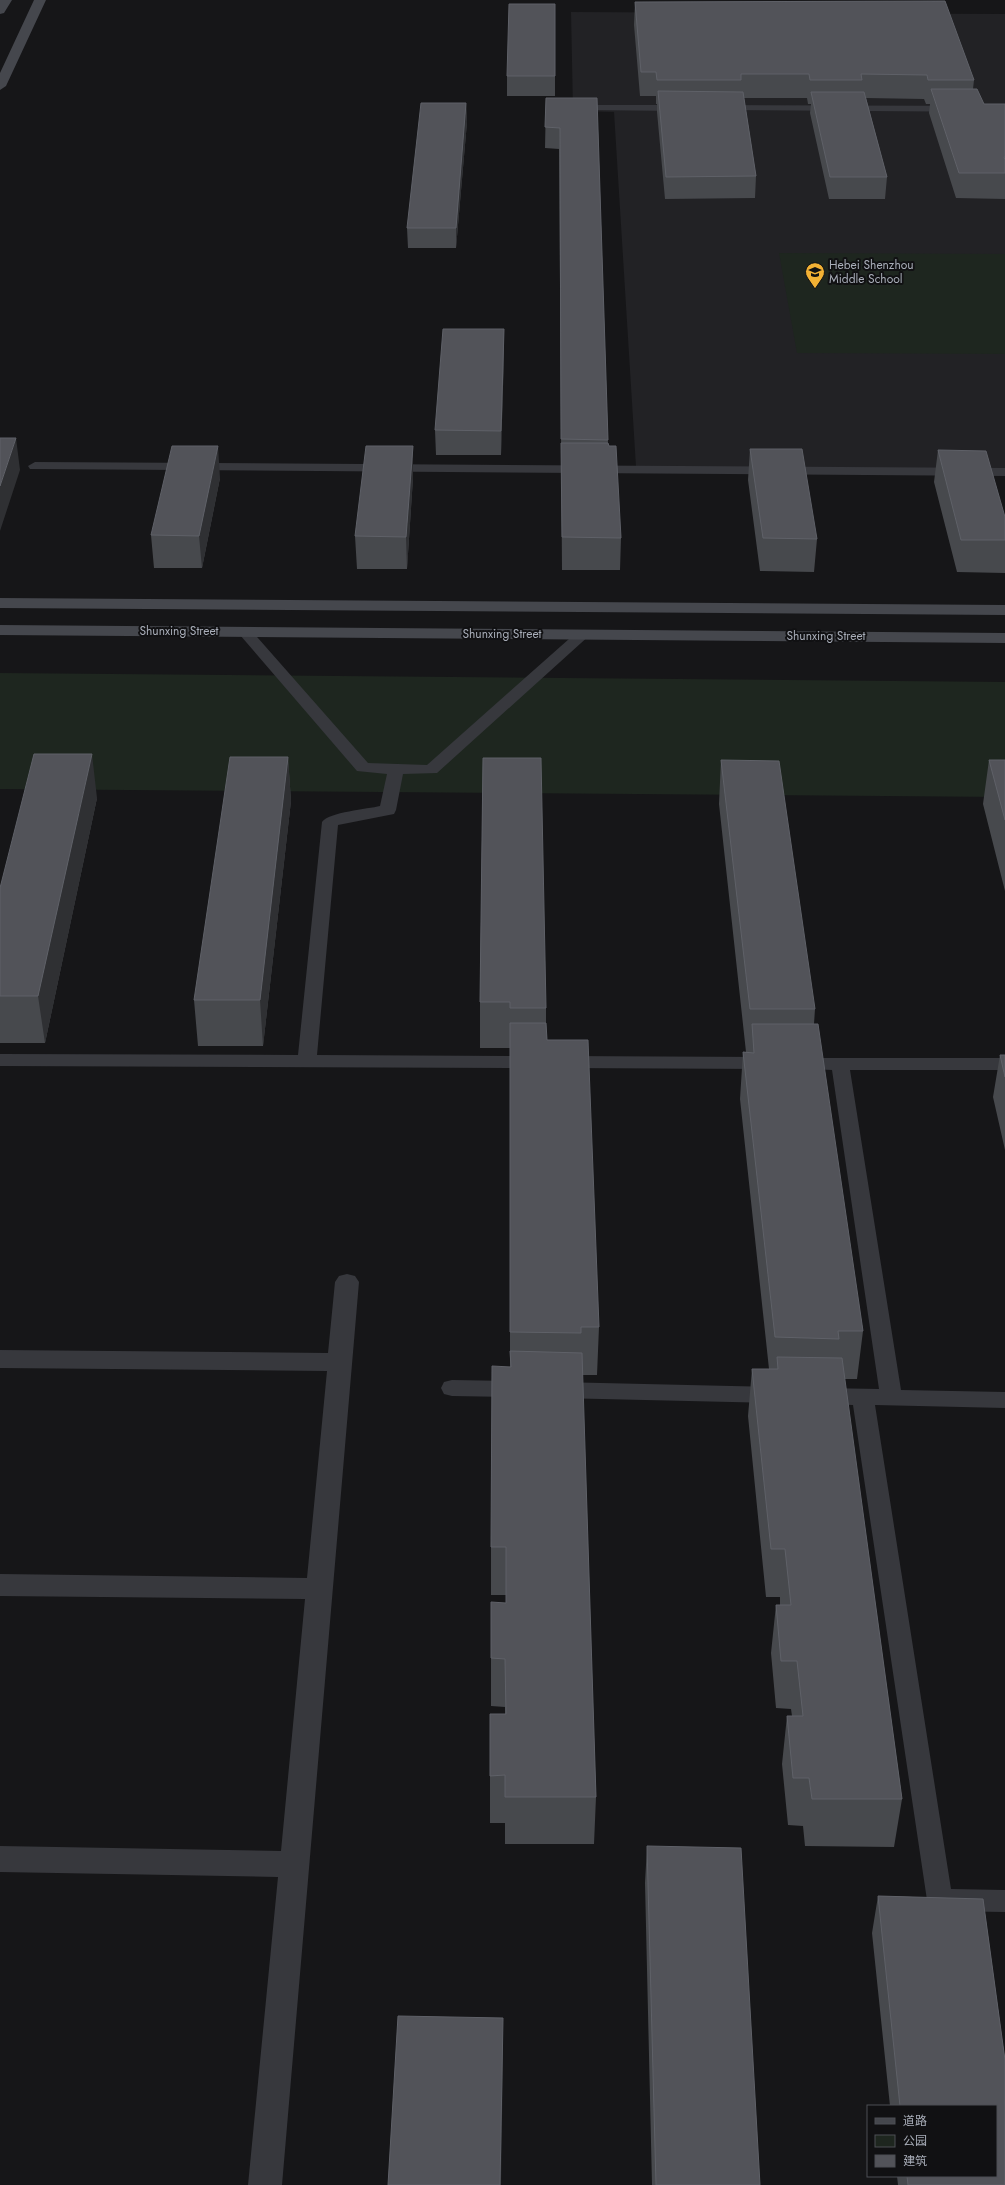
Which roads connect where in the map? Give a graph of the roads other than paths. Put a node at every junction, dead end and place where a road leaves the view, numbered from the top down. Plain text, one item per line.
1 (6, 0) edge
2 (40, 0) edge
3 (0, 11) edge
4 (0, 86) edge
5 (588, 108) edge
6 (690, 108) edge
7 (706, 108) edge
8 (1005, 110) edge
9 (35, 466) dead end
10 (1005, 472) edge
11 (0, 603) edge
12 (1005, 610) edge
13 (0, 630) edge
14 (245, 632) junction
15 (583, 634) junction
16 (1005, 638) edge
17 (396, 769) junction
18 (0, 1060) edge
19 (307, 1061) junction
20 (840, 1064) junction
21 (1005, 1064) edge
22 (348, 1282) dead end
23 (0, 1359) edge
24 (340, 1362) junction
25 (452, 1388) dead end
26 (863, 1397) junction
27 (891, 1398) junction
28 (1005, 1400) edge
29 (0, 1585) edge
30 (319, 1589) junction
31 (0, 1859) edge
32 (294, 1864) junction
33 (1005, 1902) edge
34 (265, 2185) edge

1 - 3 main road
2 - 4 main road
5 - 6 lane
7 - 8 lane
9 - 10 lane
11 - 12 main road, Shunxing Street
13 - 14 main road, Shunxing Street
14 - 15 main road, Shunxing Street
14 - 17 lane
15 - 16 main road, Shunxing Street
15 - 17 lane
17 - 19 lane
18 - 19 lane
19 - 20 lane
20 - 21 lane
20 - 27 lane
22 - 24 street
23 - 24 street
24 - 30 street
25 - 26 lane
26 - 27 lane
26 - 33 lane
27 - 28 lane
29 - 30 street
30 - 32 street
31 - 32 street
32 - 34 street

